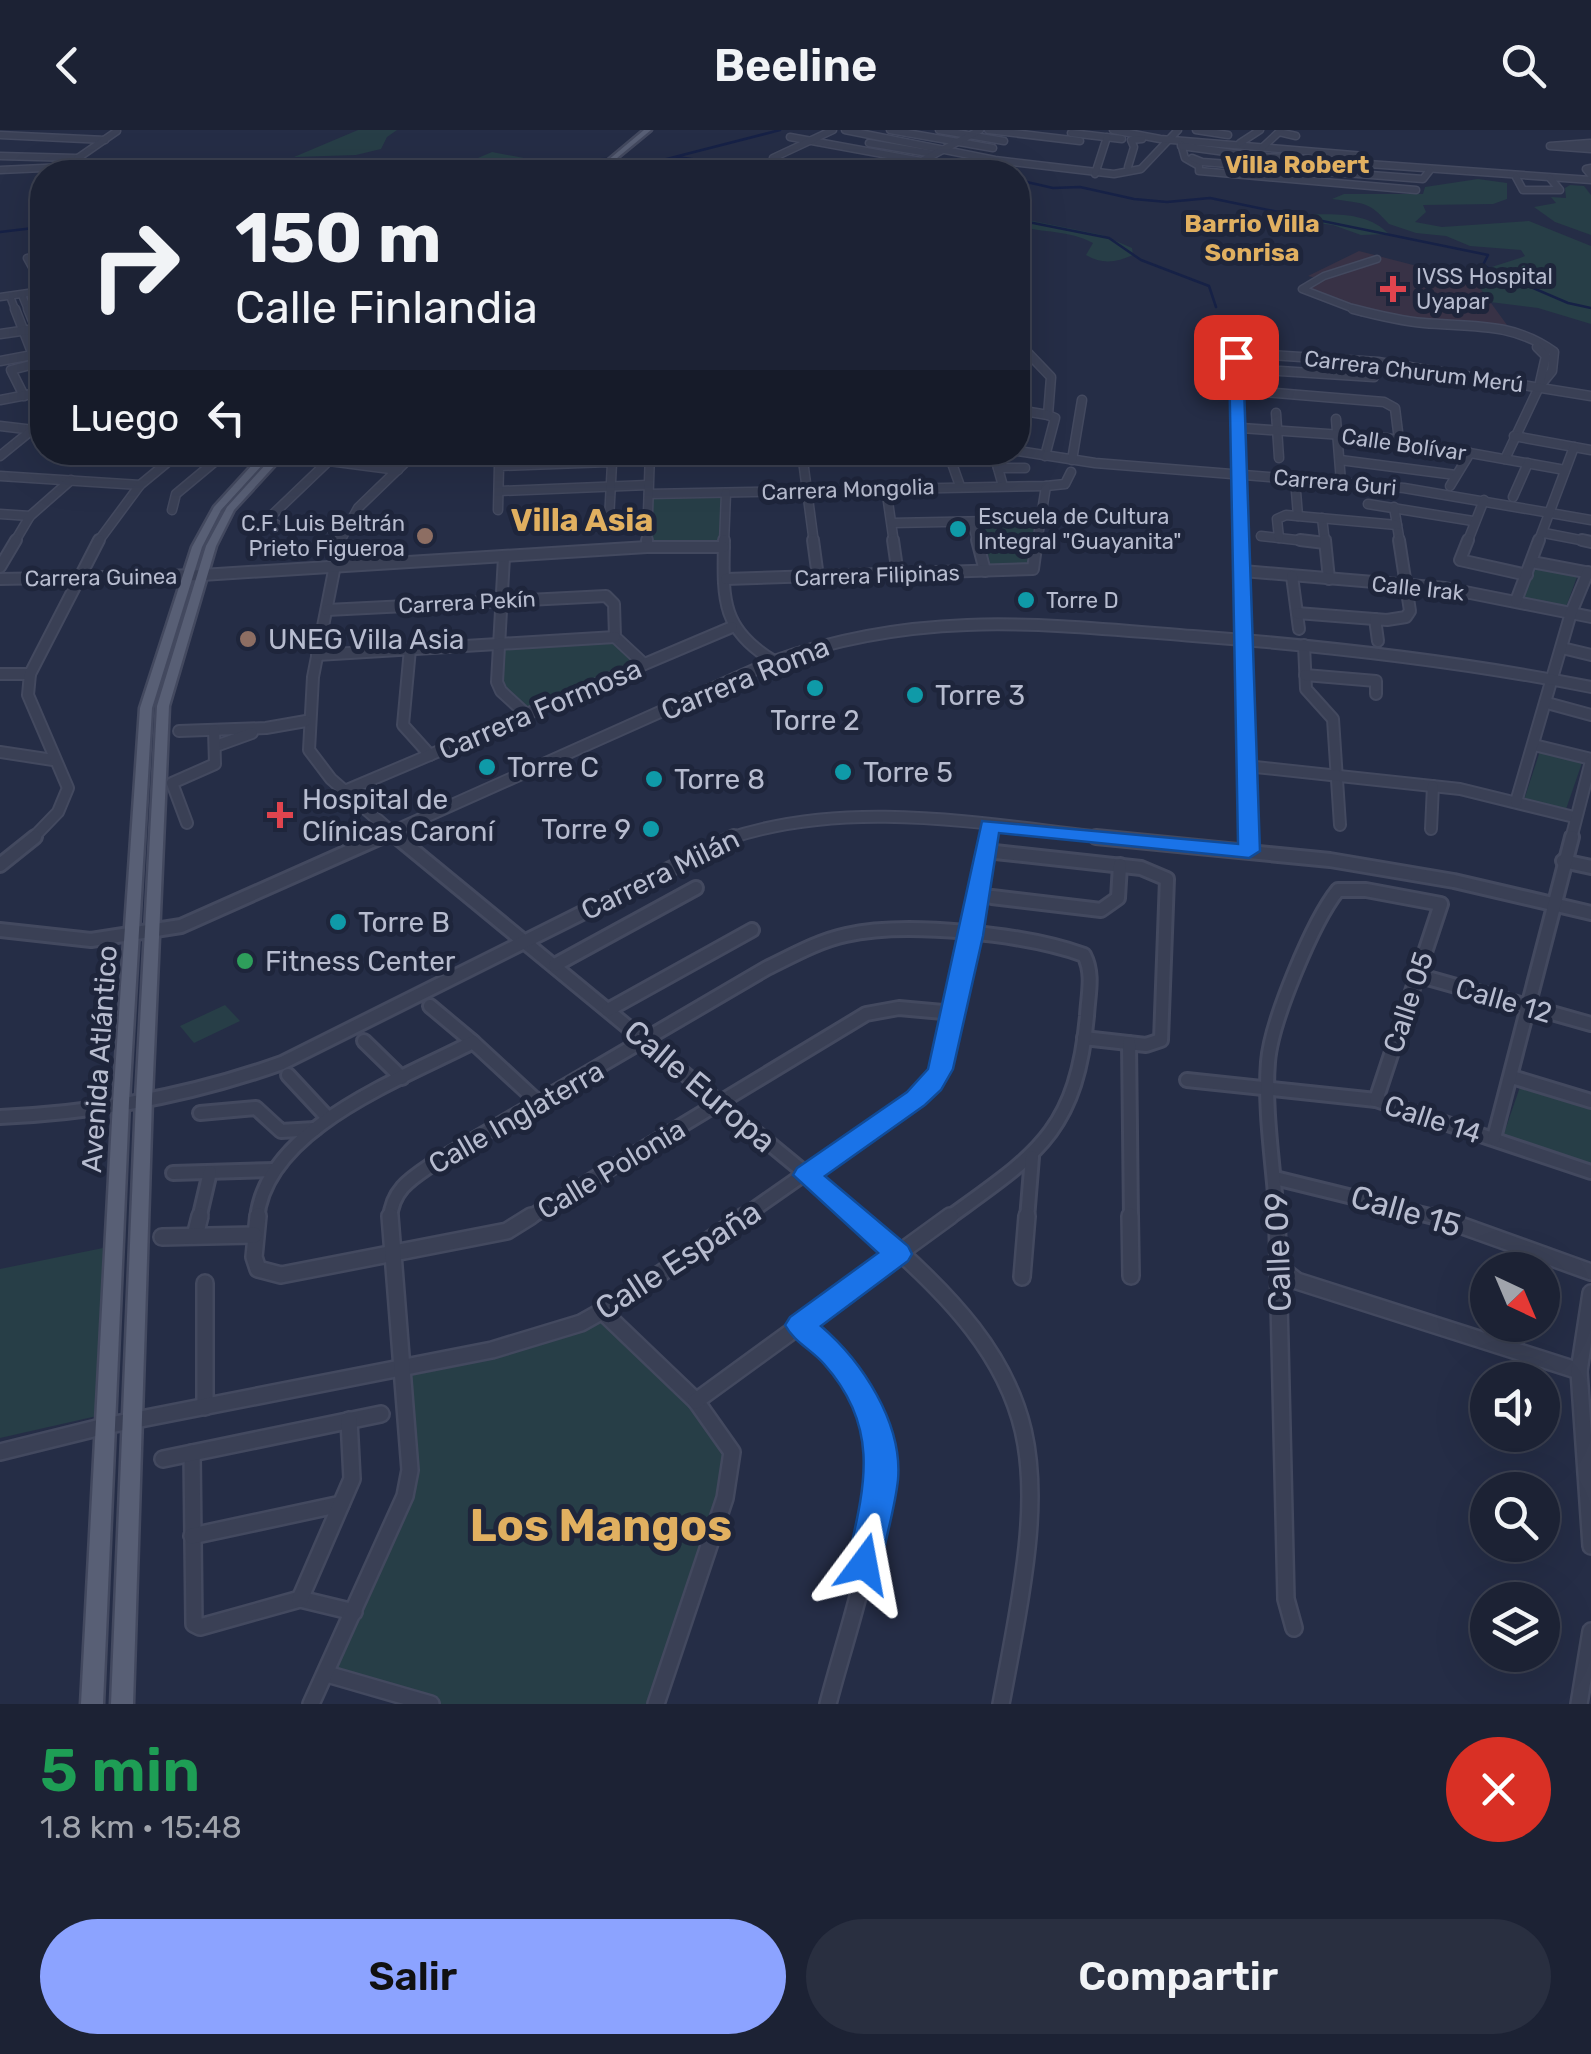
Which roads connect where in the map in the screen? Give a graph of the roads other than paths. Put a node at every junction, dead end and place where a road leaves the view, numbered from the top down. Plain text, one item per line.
1 (23, 130) edge
2 (652, 130) edge
3 (834, 130) edge
4 (845, 130) edge
5 (890, 130) edge
6 (926, 130) edge
7 (940, 130) edge
8 (984, 130) edge
9 (1048, 130) edge
10 (1112, 130) edge
11 (1196, 130) edge
12 (1259, 130) edge
13 (117, 131) edge
14 (1178, 132) edge
15 (917, 134) junction
16 (1017, 134) junction
17 (1132, 134) edge
18 (0, 135) edge
19 (14, 135) junction
20 (970, 135) junction
21 (1296, 136) dead end
22 (1107, 137) junction
23 (790, 138) dead end
24 (1247, 138) junction
25 (1162, 139) junction
26 (106, 140) junction
27 (810, 141) junction
28 (904, 141) junction
29 (958, 141) junction
30 (1004, 141) junction
31 (1080, 141) dead end
32 (869, 143) dead end
33 (1240, 144) junction
34 (1270, 144) junction
35 (1326, 146) dead end
36 (1590, 146) edge
37 (892, 147) junction
38 (946, 148) junction
39 (993, 148) junction
40 (1182, 150) junction
41 (90, 151) junction
42 (1316, 151) junction
43 (1206, 152) junction
44 (0, 153) edge
45 (880, 154) junction
46 (934, 154) junction
47 (983, 154) junction
48 (1255, 156) junction
49 (1365, 156) dead end
50 (76, 158) junction
51 (774, 158) dead end
52 (617, 159) edge
53 (74, 160) edge
54 (866, 160) dead end
55 (915, 160) edge
56 (923, 160) edge
57 (1017, 160) edge
58 (1314, 160) junction
59 (1030, 162) edge
60 (1200, 164) junction
61 (1496, 165) dead end
62 (1254, 166) junction
63 (1128, 167) dead end
64 (0, 170) edge
65 (30, 170) edge
66 (1312, 170) junction
67 (1430, 170) junction
68 (1348, 173) junction
69 (1590, 173) edge
70 (1095, 174) junction
71 (1496, 175) junction
72 (1251, 176) junction
73 (1516, 177) junction
74 (1550, 178) junction
75 (1348, 184) junction
76 (1416, 190) dead end
77 (1376, 259) dead end
78 (30, 292) edge
79 (22, 295) junction
80 (10, 296) junction
81 (0, 297) edge
82 (30, 311) edge
83 (30, 330) edge
84 (22, 331) junction
85 (0, 334) edge
86 (30, 342) edge
87 (1030, 355) edge
88 (1303, 356) junction
89 (30, 359) edge
90 (30, 362) edge
91 (0, 363) edge
92 (1280, 371) dead end
93 (1303, 372) junction
94 (1374, 377) dead end
95 (1539, 387) junction
96 (1238, 390) junction
97 (30, 395) edge
98 (1303, 395) junction
99 (24, 396) junction
100 (1591, 396) edge
101 (0, 400) edge
102 (1082, 400) dead end
103 (1030, 412) edge
104 (1276, 413) dead end
105 (1048, 415) junction
106 (1336, 419) dead end
107 (0, 426) edge
108 (1241, 428) junction
109 (30, 430) edge
110 (1277, 430) junction
111 (30, 432) edge
112 (1338, 434) junction
113 (1514, 436) junction
114 (1399, 440) junction
115 (1574, 447) junction
116 (1591, 450) edge
117 (1030, 453) edge
118 (1470, 453) junction
119 (0, 456) edge
120 (1045, 456) junction
121 (1280, 458) dead end
122 (1505, 459) junction
123 (1072, 460) junction
124 (1340, 460) junction
125 (1528, 463) junction
126 (164, 465) edge
127 (211, 465) edge
128 (257, 465) edge
129 (271, 465) edge
130 (325, 465) edge
131 (360, 465) edge
132 (403, 465) edge
133 (529, 465) edge
134 (611, 465) edge
135 (649, 465) edge
136 (804, 465) edge
137 (953, 465) edge
138 (997, 465) edge
139 (998, 468) junction
140 (1025, 468) dead end
141 (398, 470) junction
142 (1565, 470) junction
143 (1071, 472) dead end
144 (1240, 474) junction
145 (1456, 475) junction
146 (0, 476) edge
147 (1295, 479) junction
148 (70, 480) junction
149 (1341, 482) junction
150 (140, 484) junction
151 (960, 486) junction
152 (1003, 486) junction
153 (1046, 486) junction
154 (1450, 486) dead end
155 (611, 487) junction
156 (886, 488) junction
157 (648, 490) junction
158 (498, 492) junction
159 (726, 493) junction
160 (808, 495) junction
161 (1513, 497) dead end
162 (1484, 500) junction
163 (1394, 507) junction
164 (172, 510) dead end
165 (498, 510) dead end
166 (1551, 513) junction
167 (0, 514) edge
168 (30, 516) junction
169 (1298, 516) junction
170 (1322, 518) junction
171 (610, 520) dead end
172 (1042, 520) junction
173 (1591, 520) edge
174 (972, 522) junction
175 (1369, 522) junction
176 (1472, 522) junction
177 (892, 523) junction
178 (1397, 525) junction
179 (344, 528) junction
180 (1544, 533) junction
181 (1261, 536) dead end
182 (1279, 538) junction
183 (15, 540) junction
184 (0, 541) edge
185 (1325, 542) junction
186 (1591, 542) edge
187 (724, 546) junction
188 (647, 547) junction
189 (504, 557) junction
190 (1532, 562) junction
191 (0, 567) edge
192 (334, 568) junction
193 (985, 571) junction
194 (1243, 571) junction
195 (1589, 572) edge
196 (195, 575) junction
197 (898, 575) junction
198 (1528, 575) junction
199 (1292, 576) junction
200 (818, 577) junction
201 (76, 578) junction
202 (0, 579) edge
203 (726, 580) junction
204 (1329, 580) junction
205 (1406, 586) junction
206 (501, 600) junction
207 (1516, 602) junction
208 (327, 610) junction
209 (1297, 613) junction
210 (1572, 613) junction
211 (1591, 617) edge
212 (1375, 619) junction
213 (732, 626) junction
214 (1299, 628) dead end
215 (615, 637) junction
216 (1243, 639) junction
217 (1378, 641) dead end
218 (498, 644) junction
219 (1304, 645) junction
220 (1562, 648) junction
221 (410, 650) junction
222 (317, 654) junction
223 (1591, 654) edge
224 (774, 661) junction
225 (644, 664) junction
226 (0, 674) edge
227 (30, 674) junction
228 (1305, 675) junction
229 (1555, 679) junction
230 (1591, 686) edge
231 (1376, 694) dead end
232 (1547, 703) junction
233 (526, 714) junction
234 (1591, 715) edge
235 (306, 721) junction
236 (266, 728) junction
237 (214, 730) junction
238 (180, 731) dead end
239 (1534, 745) junction
240 (216, 746) junction
241 (0, 752) edge
242 (430, 755) junction
243 (53, 760) junction
244 (1591, 760) edge
245 (1246, 766) junction
246 (1338, 776) junction
247 (1433, 786) junction
248 (347, 790) junction
249 (1516, 802) junction
250 (1574, 817) junction
251 (186, 823) dead end
252 (990, 825) junction
253 (1340, 825) dead end
254 (1431, 829) dead end
255 (393, 832) junction
256 (986, 851) junction
257 (1249, 851) junction
258 (2, 861) edge
259 (1563, 861) junction
260 (1120, 865) junction
261 (1591, 867) edge
262 (696, 888) dead end
263 (992, 896) dead end
264 (1552, 902) junction
265 (1441, 904) joint
266 (1591, 913) edge
267 (0, 930) edge
268 (752, 930) dead end
269 (153, 932) junction
270 (135, 936) junction
271 (972, 936) junction
272 (525, 941) junction
273 (555, 965) junction
274 (1416, 975) junction
275 (430, 1006) dead end
276 (1526, 1006) junction
277 (608, 1010) junction
278 (954, 1013) junction
279 (1591, 1024) edge
280 (1084, 1038) junction
281 (364, 1041) dead end
282 (473, 1042) junction
283 (647, 1042) junction
284 (1129, 1043) junction
285 (288, 1076) dead end
286 (1512, 1077) junction
287 (402, 1078) junction
288 (1188, 1080) dead end
289 (1270, 1090) junction
290 (144, 1098) junction
291 (1376, 1100) junction
292 (1591, 1101) edge
293 (122, 1102) junction
294 (720, 1102) junction
295 (539, 1104) junction
296 (200, 1113) dead end
297 (0, 1117) edge
298 (328, 1118) junction
299 (316, 1129) junction
300 (1494, 1138) junction
301 (1032, 1157) junction
302 (274, 1170) junction
303 (210, 1172) junction
304 (1591, 1172) edge
305 (173, 1173) dead end
306 (807, 1175) junction
307 (1275, 1178) junction
308 (195, 1236) junction
309 (254, 1236) junction
310 (162, 1237) dead end
311 (392, 1254) junction
312 (898, 1254) junction
313 (1280, 1268) junction
314 (1591, 1272) edge
315 (1132, 1276) dead end
316 (1022, 1277) dead end
317 (204, 1282) dead end
318 (1591, 1293) edge
319 (602, 1312) junction
320 (800, 1325) junction
321 (400, 1368) junction
322 (1579, 1371) junction
323 (696, 1401) junction
324 (205, 1407) junction
325 (380, 1414) dead end
326 (349, 1420) junction
327 (132, 1422) junction
328 (105, 1426) junction
329 (0, 1452) edge
330 (192, 1453) junction
331 (163, 1459) dead end
332 (341, 1504) junction
333 (192, 1536) junction
334 (1591, 1546) edge
335 (300, 1599) junction
336 (354, 1612) junction
337 (1294, 1628) dead end
338 (1591, 1630) edge
339 (327, 1674) junction
340 (92, 1704) edge
341 (122, 1704) edge
342 (312, 1704) edge
343 (432, 1704) edge
344 (656, 1704) edge
345 (828, 1704) edge
346 (1001, 1704) edge
347 (1578, 1704) edge

1 - 19 street
2 - 52 main road
3 - 27 street
4 - 28 street
5 - 15 street
6 - 15 street
7 - 20 street
8 - 16 street
8 - 20 street
9 - 22 street
10 - 17 street
11 - 24 street
12 - 24 street
13 - 26 street
14 - 25 street
14 - 33 street
14 - 40 street
15 - 28 street
15 - 29 street
16 - 30 street
16 - 31 street
17 - 22 street
17 - 25 street
17 - 63 street
18 - 19 street
19 - 26 street
20 - 29 street
20 - 30 street
21 - 34 street
22 - 70 street
23 - 27 street
24 - 33 street
25 - 70 street
26 - 41 street
27 - 45 street
27 - 51 street
28 - 37 street
28 - 38 street
29 - 38 street
29 - 39 street
30 - 39 street
32 - 37 street
33 - 34 street
34 - 35 street
34 - 42 street
34 - 48 street
36 - 36 street
37 - 45 street
37 - 46 street
38 - 46 street
38 - 47 street
39 - 47 street
40 - 43 street
40 - 60 street
41 - 44 street
41 - 50 street
42 - 49 street
42 - 58 street
43 - 48 street
43 - 60 street
44 - 50 street
45 - 54 street
45 - 55 street
46 - 56 street
47 - 57 street
48 - 58 street
48 - 62 street
50 - 53 street
58 - 66 street
58 - 67 street
59 - 70 street
60 - 62 street
60 - 72 street
61 - 71 street
62 - 66 street
62 - 72 street
64 - 65 street
66 - 68 street
67 - 68 street
67 - 71 street
68 - 75 street
69 - 74 street
71 - 73 street
72 - 75 street
73 - 74 street
73 - 74 street
75 - 76 street
77 - 95 street
78 - 79 street
79 - 80 street
79 - 82 street
80 - 81 street
80 - 84 street
83 - 84 street
84 - 85 street
84 - 86 street
87 - 105 street
88 - 93 street
88 - 95 street, Carrera Churum Merú
88 - 96 street, Carrera Churum Merú
89 - 91 street
90 - 99 street
92 - 93 street
93 - 94 street
93 - 98 street
95 - 100 street, Carrera Churum Merú
95 - 113 street
96 - 98 street
96 - 108 street
97 - 99 street
98 - 114 street
99 - 101 street
102 - 123 street
103 - 105 street
104 - 110 street
105 - 120 street
106 - 112 street
107 - 109 street
108 - 110 street, Calle Bolívar
108 - 144 street
110 - 112 street, Calle Bolívar
110 - 121 street
111 - 119 street
112 - 114 street, Calle Bolívar
112 - 124 street
113 - 115 street
113 - 122 street
114 - 118 street, Calle Bolívar
115 - 116 street
115 - 142 street
117 - 120 street, Carrera Guri
118 - 122 street, Calle Bolívar
118 - 145 street
120 - 123 street, Carrera Guri
122 - 125 street, Calle Bolívar
123 - 144 street, Carrera Guri
124 - 145 street
124 - 149 street
125 - 142 street, Calle Bolívar
125 - 161 street
126 - 150 street
127 - 164 street
128 - 196 main road, Avenida Atlántico
129 - 196 main road, Avenida Atlántico
130 - 179 street
131 - 141 street
132 - 141 street
133 - 158 street
134 - 155 street
135 - 157 street
136 - 160 street
137 - 151 street
138 - 139 street
139 - 140 street
139 - 152 street
141 - 179 street
142 - 166 street
143 - 153 street
144 - 147 street, Carrera Guri
144 - 194 street
145 - 154 street
146 - 148 street
147 - 149 street, Carrera Guri
147 - 169 street
148 - 150 street
148 - 168 street
149 - 162 street, Carrera Guri
150 - 201 street
151 - 152 street, Carrera Mongolia
151 - 156 street, Carrera Mongolia
152 - 153 street, Carrera Mongolia
153 - 172 street
155 - 157 street, Carrera Mongolia
155 - 158 street, Carrera Mongolia
155 - 171 street
156 - 160 street, Carrera Mongolia
156 - 177 street
157 - 159 street, Carrera Mongolia
157 - 188 street
158 - 165 street
159 - 160 street, Carrera Mongolia
159 - 187 street
160 - 200 street
162 - 166 street, Carrera Guri
162 - 176 street
163 - 175 street
163 - 176 street
163 - 178 street
166 - 173 street, Carrera Guri
166 - 180 street
167 - 168 street
168 - 183 street
169 - 170 street
169 - 182 street
170 - 175 street
170 - 185 street
172 - 174 street
172 - 193 street, Carrera Filipinas
174 - 177 street
174 - 193 street
175 - 178 street
176 - 198 street
177 - 197 street
178 - 205 street
179 - 192 street
180 - 186 street
180 - 190 street
181 - 182 street
182 - 185 street
183 - 184 street
183 - 191 street
185 - 204 street
187 - 188 street, Carrera Guinea
187 - 203 street
188 - 189 street, Carrera Guinea
189 - 192 street, Carrera Guinea
189 - 206 street
190 - 195 street
190 - 198 street
192 - 196 street, Carrera Guinea
192 - 208 street
193 - 197 street, Carrera Filipinas
194 - 199 street, Calle Irak
194 - 216 street
195 - 210 street
196 - 201 street, Carrera Guinea
196 - 269 main road, Avenida Atlántico
196 - 270 main road, Avenida Atlántico
197 - 200 street, Carrera Filipinas
198 - 207 street
199 - 204 street, Calle Irak
199 - 209 street
200 - 203 street, Carrera Filipinas
201 - 202 street, Carrera Guinea
201 - 227 street
203 - 213 street
204 - 205 street, Calle Irak
205 - 207 street, Calle Irak
205 - 212 street
206 - 208 street, Carrera Pekín
206 - 215 street, Carrera Pekín
206 - 218 street
207 - 210 street, Calle Irak
208 - 222 street
209 - 212 street
209 - 214 street
210 - 211 street, Calle Irak
210 - 220 street
212 - 217 street
213 - 224 street
213 - 225 street, Carrera Formosa
215 - 218 street
215 - 225 street
216 - 219 street, Carrera Roma
216 - 224 street, Carrera Roma
216 - 245 street
218 - 221 street
218 - 233 street
219 - 228 street
219 - 229 street, Carrera Roma
220 - 223 street
220 - 229 street
221 - 222 street
221 - 242 street
222 - 235 street
224 - 255 street, Carrera Roma
225 - 233 street, Carrera Formosa
226 - 227 street
227 - 243 street
228 - 231 street
228 - 246 street
229 - 230 street, Carrera Roma
229 - 232 street
232 - 234 street
232 - 239 street
233 - 242 street, Carrera Formosa
235 - 236 street
235 - 248 street, Calle Europa
236 - 237 street
236 - 240 street
237 - 238 street
237 - 240 street
239 - 244 street
239 - 249 street
240 - 251 street
241 - 243 street
242 - 248 street, Carrera Formosa
243 - 258 street
244 - 250 street
245 - 246 street
245 - 257 street
246 - 247 street
246 - 253 street
247 - 249 street
247 - 254 street
248 - 255 street, Calle Europa
249 - 250 street
250 - 259 street
252 - 256 street, Calle España
252 - 257 street, Carrera Milán
252 - 272 street, Carrera Milán
255 - 269 street, Carrera Roma
255 - 272 street, Calle Europa
256 - 260 street
256 - 271 street, Calle España
257 - 264 street, Carrera Milán
259 - 261 street
259 - 264 street
260 - 263 street
260 - 284 street
262 - 273 street
264 - 266 street, Carrera Milán
264 - 276 street
265 - 274 street, Calle 05
265 - 289 street, Calle 09
267 - 270 street, Carrera Roma
268 - 277 street
269 - 270 street, Carrera Roma
269 - 290 main road, Avenida Atlántico
270 - 293 main road, Avenida Atlántico
271 - 278 street, Calle España
271 - 280 street, Calle Inglaterra
271 - 283 street, Calle Inglaterra
272 - 273 street, Calle Europa
272 - 290 street, Carrera Milán
273 - 277 street, Calle Europa
274 - 276 street, Calle 12
274 - 291 street, Calle 05
275 - 282 street
276 - 279 street, Calle 12
276 - 286 street
277 - 283 street, Calle Europa
278 - 294 street, Calle Polonia
278 - 306 street, Calle España
280 - 284 street
280 - 301 street
281 - 287 street
282 - 287 street
282 - 295 street
283 - 294 street, Calle Europa
283 - 295 street, Calle Inglaterra
284 - 315 street
285 - 298 street
286 - 292 street
286 - 300 street
287 - 298 street
288 - 289 street, Calle 14
289 - 291 street, Calle 14
289 - 307 street, Calle 09
290 - 293 street, Carrera Milán
290 - 327 main road, Avenida Atlántico
291 - 300 street, Calle 14
293 - 297 street, Carrera Milán
293 - 328 main road, Avenida Atlántico
294 - 306 street, Calle Europa
294 - 311 street, Calle Polonia
295 - 311 street, Calle Inglaterra
296 - 299 street
298 - 299 street
299 - 302 street
300 - 304 street, Calle 14
301 - 312 street
301 - 316 street
302 - 303 street
302 - 309 street
303 - 305 street
303 - 308 street
306 - 312 street, Calle Europa
306 - 319 street, Calle España
307 - 313 street, Calle 09
307 - 314 street, Calle 15
308 - 309 street
308 - 310 street
309 - 311 street, Calle Polonia
311 - 321 street, Calle Inglaterra
312 - 320 street
312 - 346 street, Calle Europa
313 - 322 street
313 - 337 street, Calle 09
317 - 324 street
318 - 322 street
319 - 321 street, Calle España
319 - 323 street
320 - 323 street
320 - 345 street
321 - 324 street, Calle España
321 - 336 street, Calle Inglaterra
322 - 334 street
323 - 344 street
324 - 327 street, Calle España
325 - 326 street
326 - 330 street
326 - 332 street
327 - 328 street, Calle España
327 - 341 main road, Avenida Atlántico
328 - 329 street, Calle España
328 - 340 main road, Avenida Atlántico
330 - 331 street
330 - 333 street
332 - 333 street
332 - 335 street
333 - 335 street
335 - 336 street
336 - 339 street, Calle Inglaterra
338 - 347 street
339 - 342 street, Calle Inglaterra
339 - 343 street

